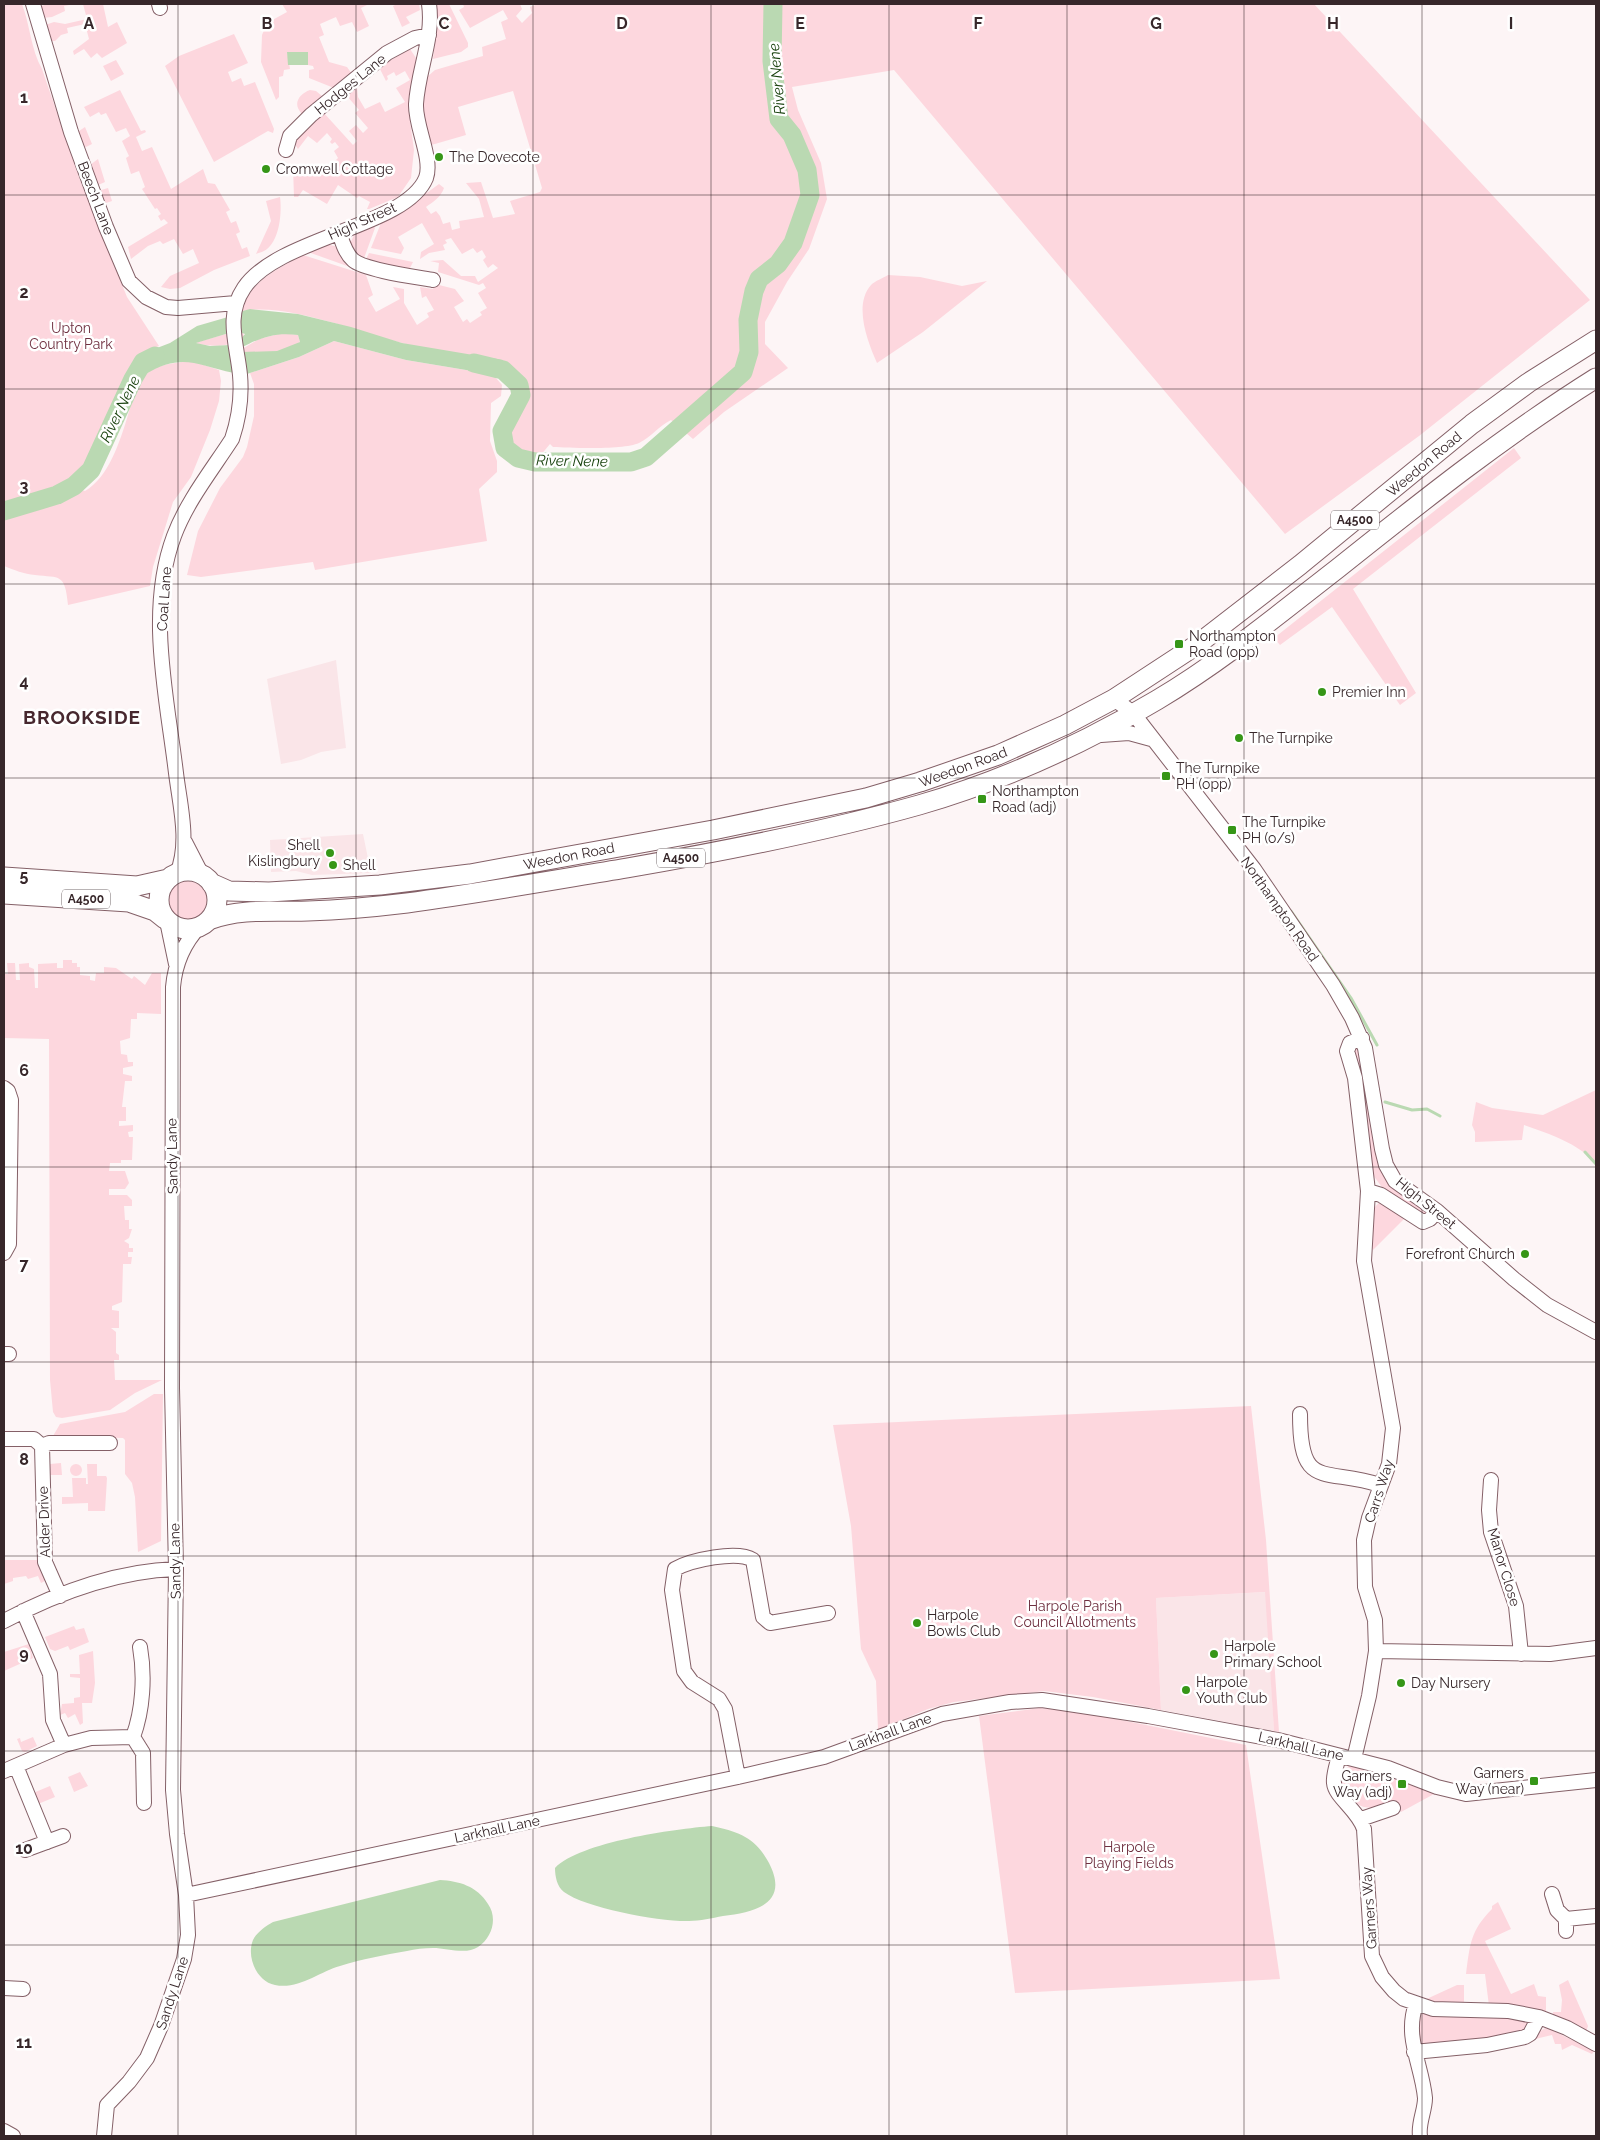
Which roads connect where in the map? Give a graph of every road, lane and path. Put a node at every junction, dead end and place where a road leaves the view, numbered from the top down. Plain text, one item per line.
1 (33, 4) edge
2 (428, 4) edge
3 (429, 35) junction
4 (286, 150) dead end
5 (339, 232) junction
6 (433, 280) dead end
7 (235, 308) junction
8 (1596, 340) edge
9 (1596, 378) edge
10 (1114, 699) junction
11 (1157, 700) junction
12 (1133, 713) junction
13 (1149, 735) junction
14 (1090, 737) junction
15 (185, 842) junction
16 (4, 877) edge
17 (172, 877) junction
18 (207, 879) junction
19 (4, 894) edge
20 (166, 920) junction
21 (205, 923) junction
22 (176, 964) junction
23 (1362, 1038) junction
24 (4, 1088) edge
25 (6, 1172) edge
26 (1368, 1192) junction
27 (1437, 1211) junction
28 (4, 1253) edge
29 (1596, 1332) edge
30 (1300, 1414) dead end
31 (4, 1438) edge
32 (110, 1443) dead end
33 (42, 1446) junction
34 (1491, 1480) dead end
35 (1380, 1485) junction
36 (176, 1569) junction
37 (60, 1596) junction
38 (23, 1611) junction
39 (828, 1613) dead end
40 (4, 1621) edge
41 (140, 1647) dead end
42 (1596, 1648) edge
43 (1376, 1651) junction
44 (1521, 1654) junction
45 (133, 1737) junction
46 (64, 1745) junction
47 (1339, 1756) junction
48 (1354, 1759) junction
49 (10, 1768) edge
50 (738, 1777) junction
51 (1596, 1780) edge
52 (144, 1804) dead end
53 (1393, 1808) dead end
54 (1361, 1819) junction
55 (63, 1836) dead end
56 (47, 1842) junction
57 (26, 1850) dead end
58 (1552, 1894) dead end
59 (186, 1895) junction
60 (1596, 1916) edge
61 (4, 1988) edge
62 (23, 1989) dead end
63 (1416, 2004) junction
64 (1539, 2017) junction
65 (1596, 2044) edge
66 (1414, 2052) junction
67 (4, 2132) edge
68 (13, 2136) edge
69 (104, 2136) edge
70 (1420, 2136) edge

1 - 7 street, Beech Lane
2 - 3 street, High Street
3 - 4 street, Hodges Lane
3 - 5 street, High Street
5 - 6 street
5 - 7 street, High Street
7 - 15 street, Coal Lane
8 - 10 highway, Weedon Road / A4500
9 - 11 highway, Weedon Road / A4500
10 - 12 street, Northampton Road
10 - 18 highway, Weedon Road / A4500
11 - 12 highway, Weedon Road / A4500
11 - 13 street
12 - 13 street, Northampton Road
12 - 14 highway, Weedon Road / A4500
13 - 14 street
13 - 23 street, Northampton Road
14 - 21 highway, Weedon Road / A4500
15 - 17 street, Coal Lane
15 - 18 street, Coal Lane
16 - 17 highway, A4500
17 - 18 highway
17 - 20 highway
18 - 21 highway
19 - 20 highway, A4500
20 - 21 highway
20 - 22 street
21 - 22 street
22 - 36 street, Sandy Lane
23 - 26 street, Carrs Way
23 - 27 street, High Street
24 - 25 street
25 - 28 street
26 - 27 street
26 - 35 street, Carrs Way
27 - 29 street, High Street
30 - 35 street
31 - 33 street
32 - 33 street
33 - 37 street, Alder Drive
34 - 44 street, Manor Close
35 - 43 street, Carrs Way
36 - 37 street
36 - 59 street, Sandy Lane
37 - 38 street
38 - 40 street
38 - 46 street
39 - 50 street
41 - 45 street
42 - 44 street
43 - 44 street
43 - 48 street, Carrs Way
45 - 46 street
45 - 52 street
46 - 49 street
47 - 48 street, Larkhall Lane
47 - 50 street, Larkhall Lane
47 - 54 street
48 - 51 street, Larkhall Lane
49 - 56 street
50 - 59 street, Larkhall Lane
53 - 54 street
54 - 63 street, Garners Way
55 - 56 street
56 - 57 street
58 - 60 street
59 - 69 street, Sandy Lane
61 - 62 street
63 - 64 street, Garners Way
63 - 66 street
64 - 65 street, Garners Way
64 - 66 street
66 - 70 street
67 - 68 street

